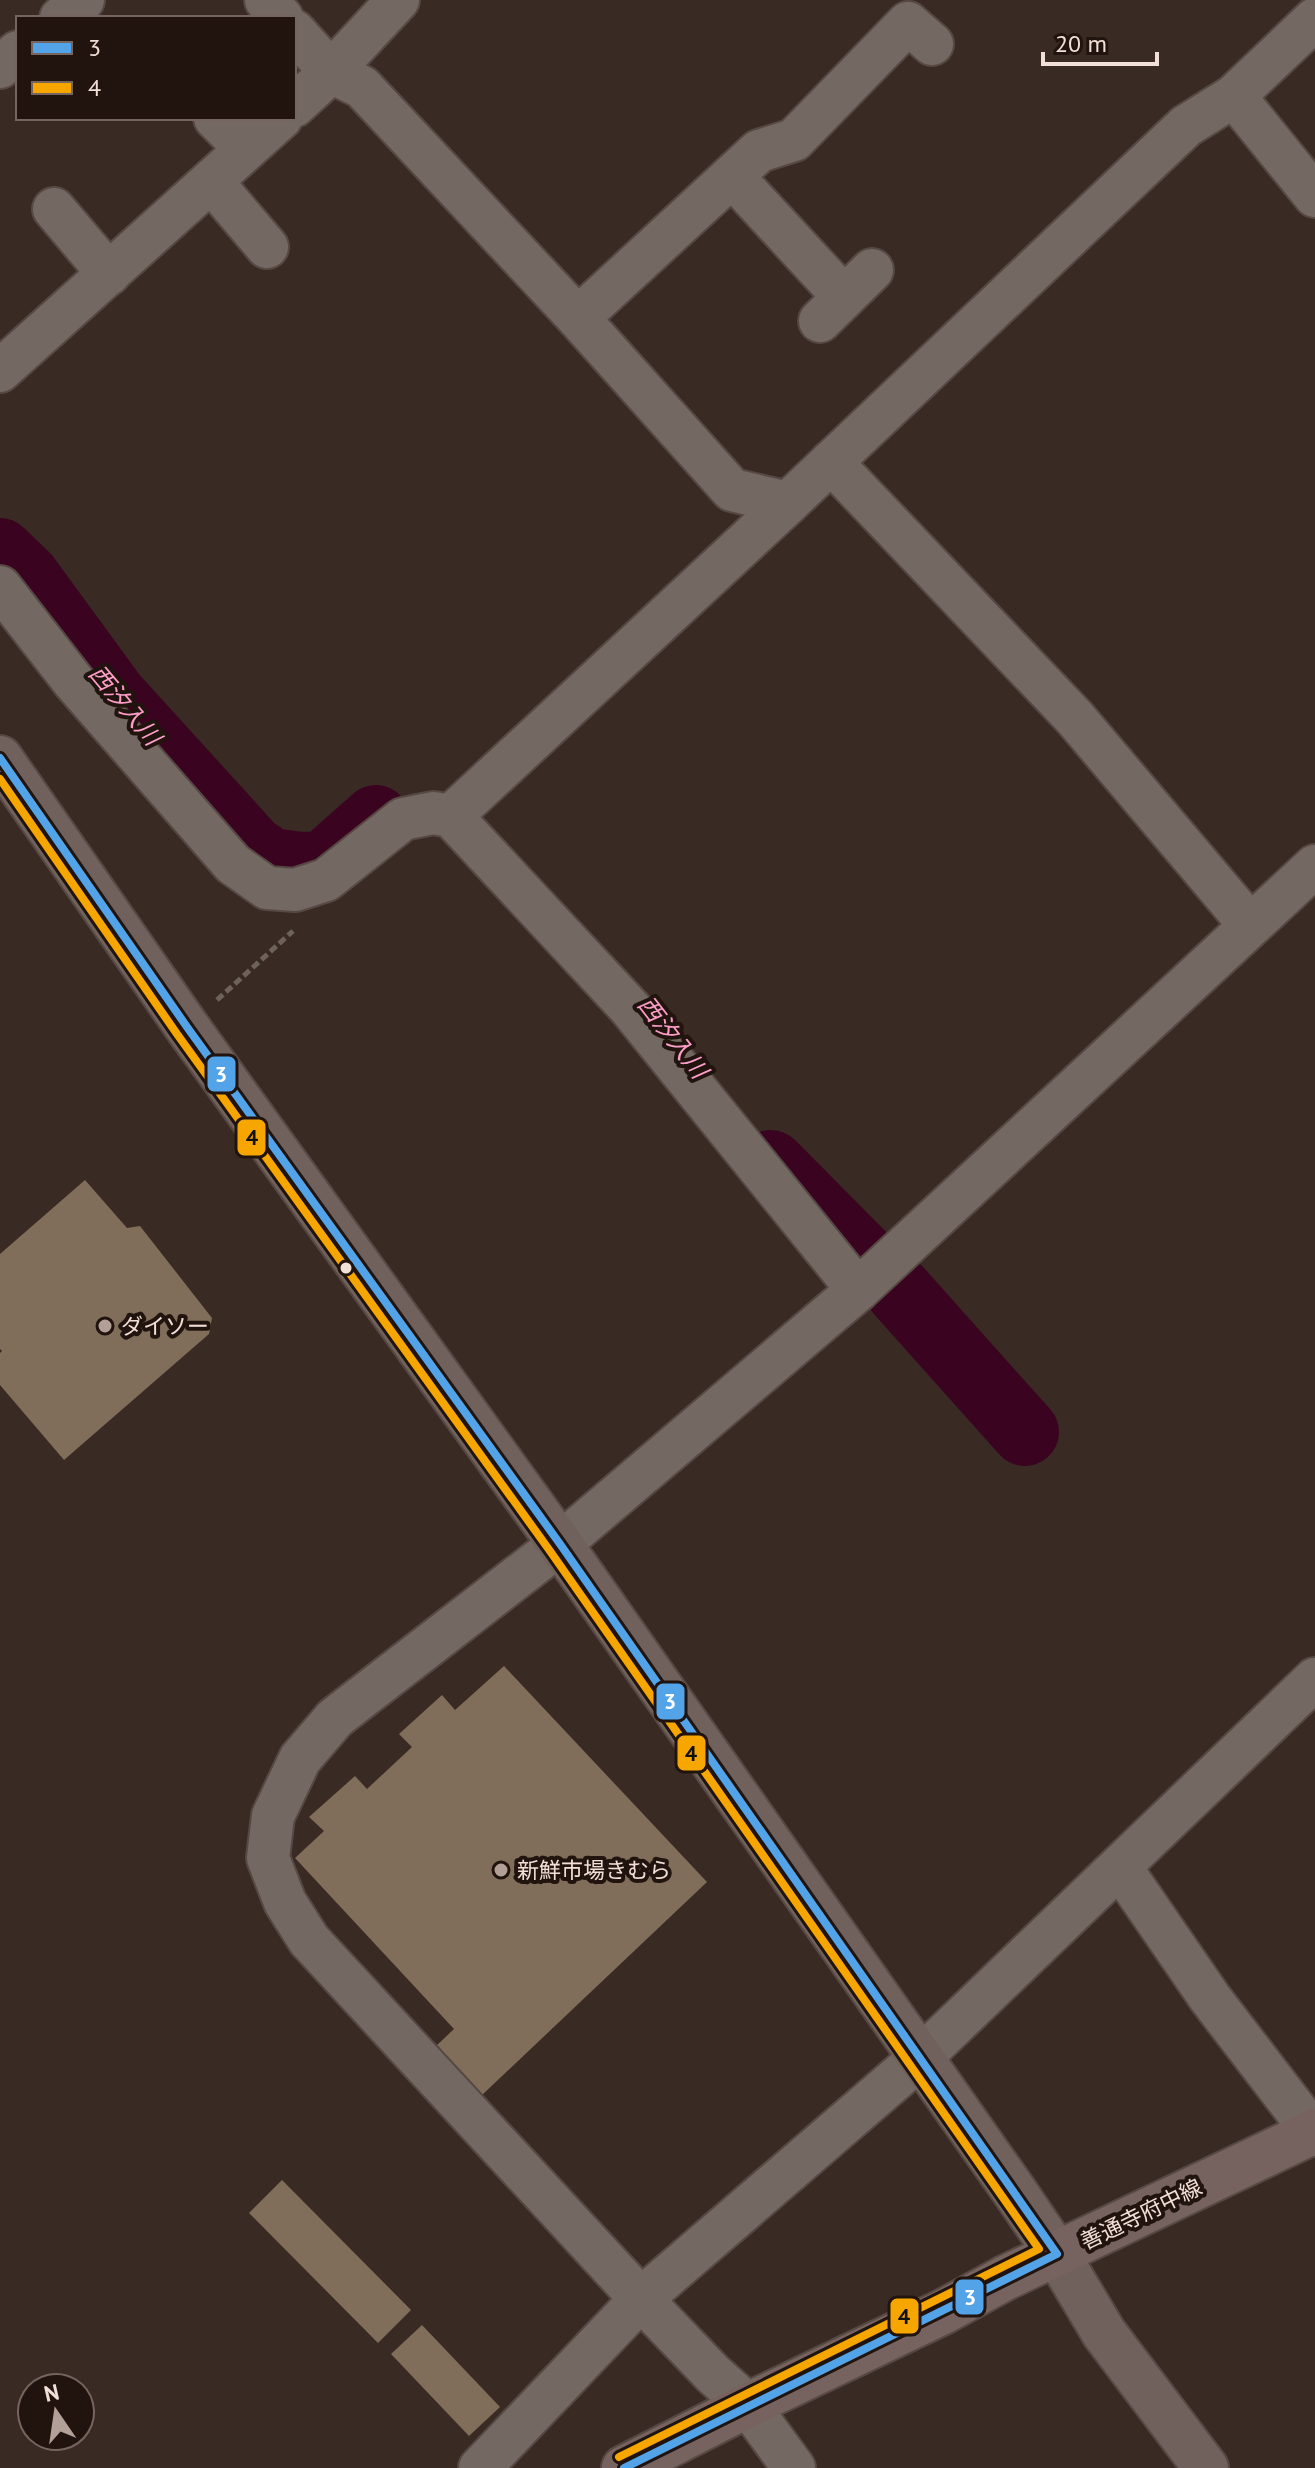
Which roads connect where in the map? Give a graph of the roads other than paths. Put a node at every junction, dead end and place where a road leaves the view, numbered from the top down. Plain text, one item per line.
1 (83, 0) edge
2 (266, 0) edge
3 (398, 0) edge
4 (63, 16) edge
5 (280, 16) edge
6 (1315, 19) edge
7 (296, 33) edge
8 (932, 44) dead end
9 (16, 54) edge
10 (0, 67) edge
11 (331, 72) junction
12 (1234, 96) junction
13 (296, 104) edge
14 (217, 120) edge
15 (279, 120) edge
16 (246, 149) junction
17 (732, 176) junction
18 (211, 181) junction
19 (1315, 196) edge
20 (54, 209) dead end
21 (267, 247) dead end
22 (109, 274) junction
23 (845, 296) dead end
24 (578, 318) junction
25 (0, 371) edge
26 (831, 462) junction
27 (788, 503) junction
28 (0, 587) edge
29 (0, 758) edge
30 (451, 816) junction
31 (1315, 866) edge
32 (1250, 925) junction
33 (858, 1290) junction
34 (560, 1544) junction
35 (1315, 1679) edge
36 (1120, 1867) junction
37 (920, 2058) junction
38 (1314, 2133) edge
39 (1057, 2254) junction
40 (641, 2299) junction
41 (748, 2405) junction
42 (480, 2468) edge
43 (624, 2468) edge
44 (794, 2468) edge
45 (1206, 2468) edge

1 - 4 street
2 - 5 street
3 - 11 street
6 - 12 street
7 - 11 street
8 - 17 street
9 - 10 street
11 - 13 street
11 - 24 street
12 - 19 street
12 - 26 street
14 - 16 street
15 - 16 street
16 - 18 street
17 - 23 street
17 - 24 street
18 - 21 street
18 - 22 street
20 - 22 street
22 - 25 street
24 - 27 street
26 - 27 street
26 - 32 street
27 - 30 street
28 - 30 street
29 - 34 street
30 - 33 street
31 - 32 street
32 - 33 street
33 - 34 street
34 - 37 street
34 - 40 street
35 - 36 street
36 - 37 street
36 - 38 street
37 - 39 street
37 - 40 street
38 - 39 main road, 善通寺府中線
39 - 41 main road, 善通寺府中線
39 - 45 street
40 - 41 street
40 - 42 street
41 - 43 main road, 善通寺府中線
41 - 44 street

